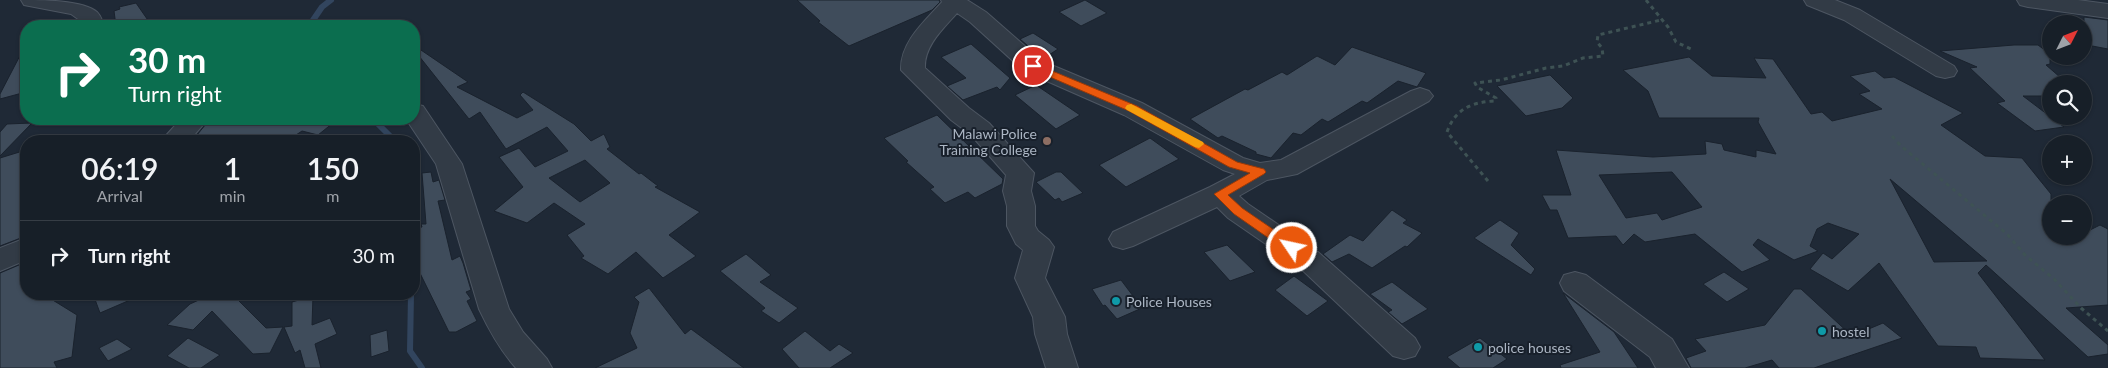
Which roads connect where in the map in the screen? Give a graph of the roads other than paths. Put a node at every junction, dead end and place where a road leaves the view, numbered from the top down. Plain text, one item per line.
1 (32, 0) edge
2 (1815, 0) edge
3 (2028, 0) edge
4 (953, 1) edge
5 (67, 2) edge
6 (2108, 11) edge
7 (90, 20) edge
8 (1946, 71) dead end
9 (1420, 96) dead end
10 (420, 121) edge
11 (189, 125) edge
12 (180, 135) edge
13 (1260, 172) junction
14 (1220, 194) junction
15 (1123, 239) dead end
16 (20, 251) edge
17 (0, 260) edge
18 (1574, 283) dead end
19 (1404, 347) dead end
20 (536, 368) edge
21 (1062, 368) edge
22 (1673, 368) edge

1 - 5 street
2 - 8 street
3 - 6 street
4 - 13 street
4 - 21 street
5 - 7 street
9 - 13 street
10 - 20 street
11 - 12 street
13 - 14 street
14 - 15 street
14 - 19 street
16 - 17 street
18 - 22 street

